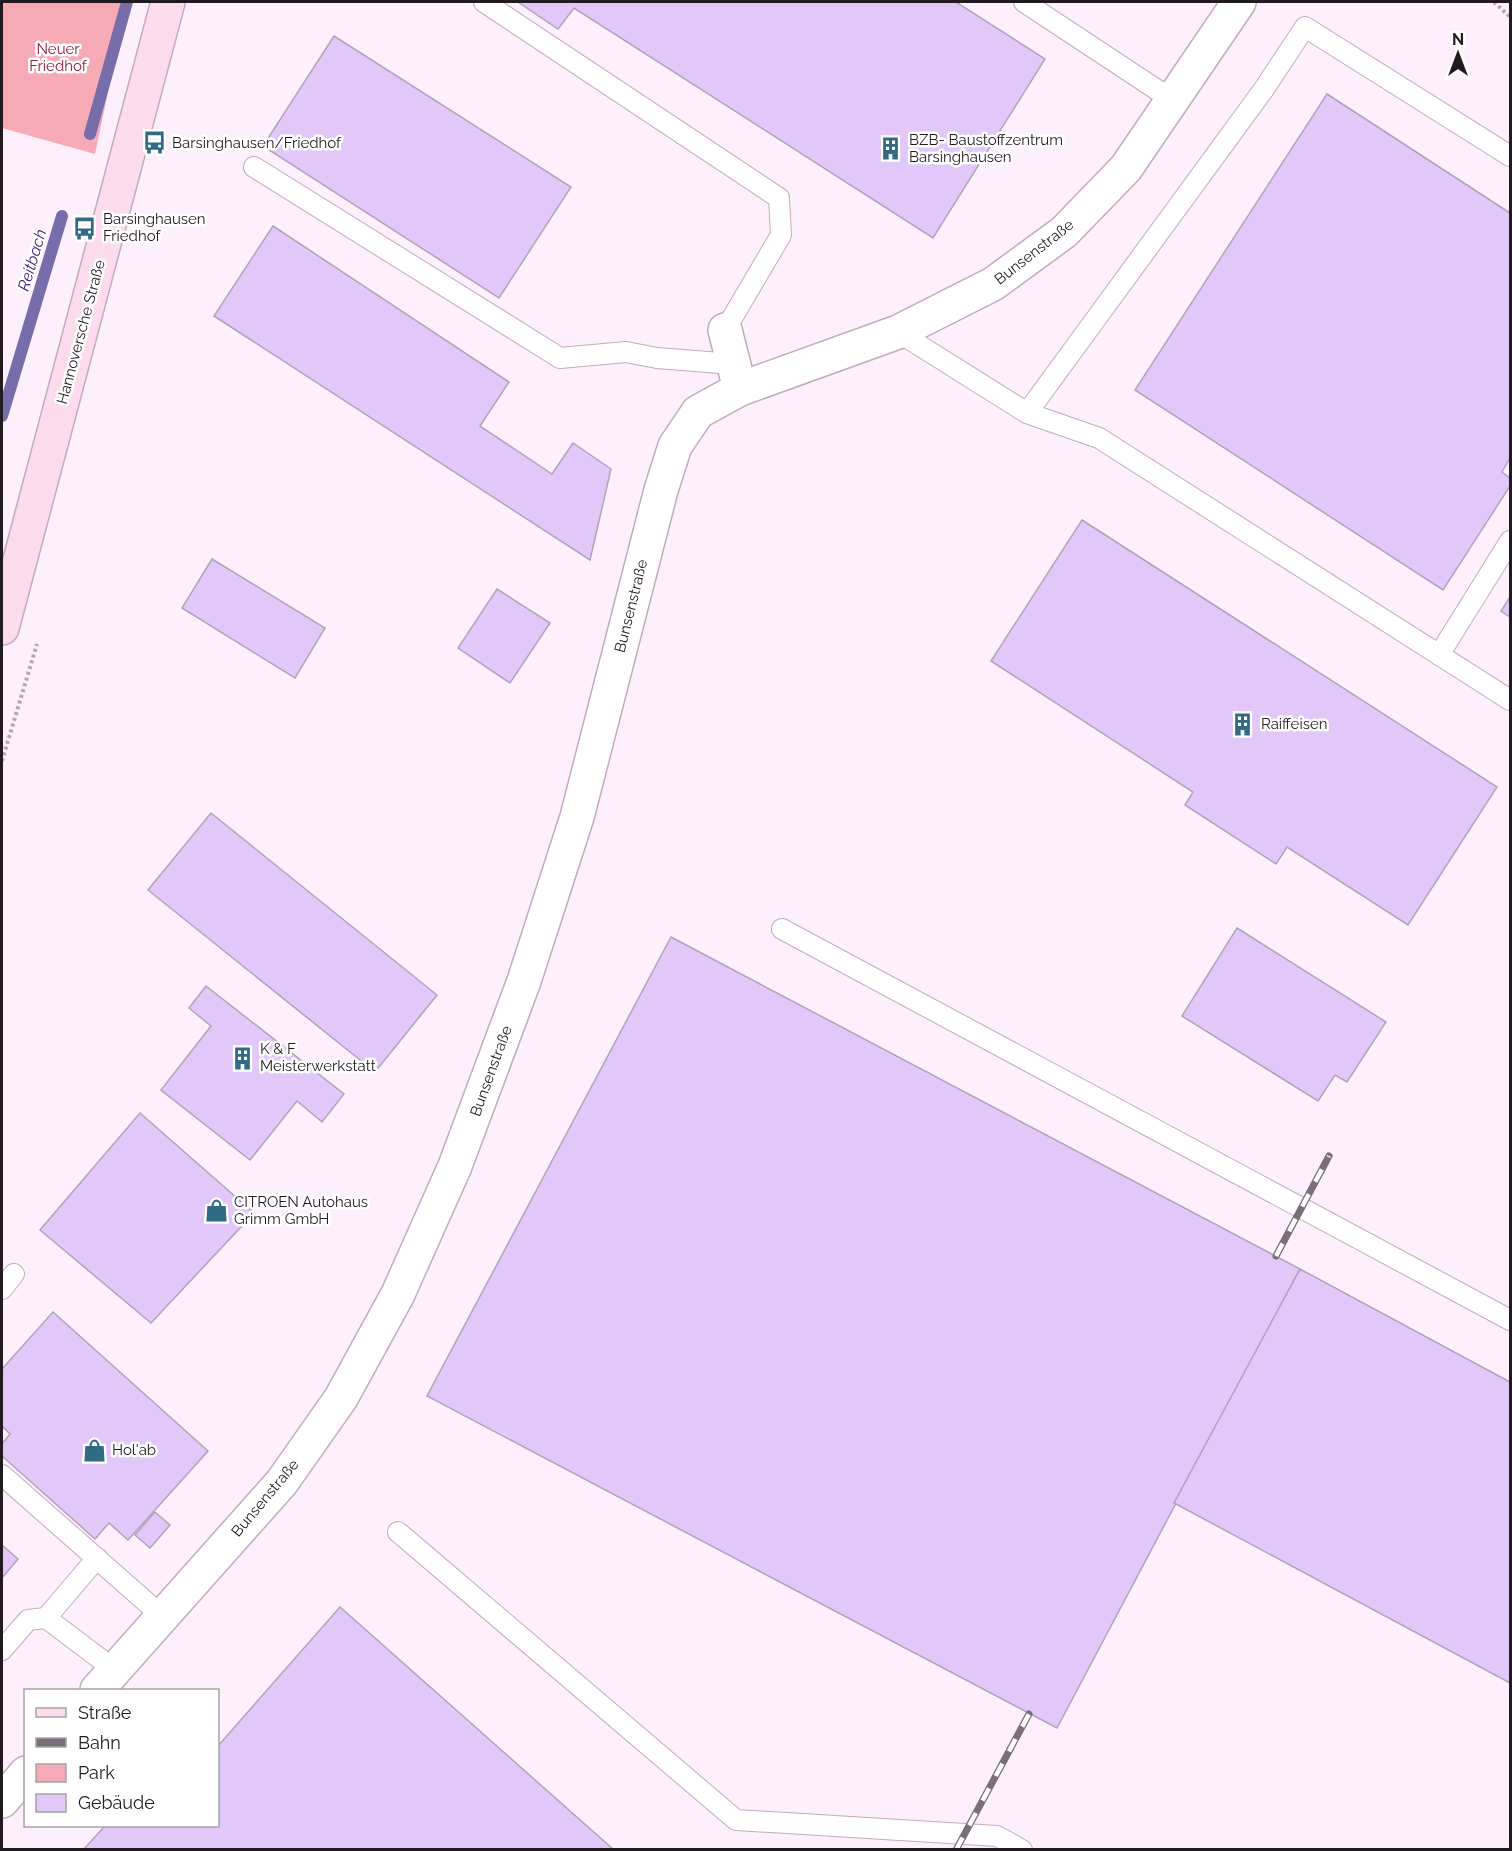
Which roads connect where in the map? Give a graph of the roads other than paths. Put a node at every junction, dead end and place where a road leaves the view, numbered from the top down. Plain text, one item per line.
1 (168, 2) edge
2 (484, 2) edge
3 (1023, 2) edge
4 (1239, 2) edge
5 (1173, 101) junction
6 (1510, 156) edge
7 (254, 167) dead end
8 (725, 330) joint
9 (898, 332) junction
10 (737, 377) junction
11 (1027, 413) junction
12 (1510, 541) edge
13 (5, 607) edge
14 (1439, 655) junction
15 (1510, 700) edge
16 (782, 929) dead end
17 (1510, 1320) edge
18 (2, 1475) edge
19 (398, 1532) dead end
20 (97, 1558) junction
21 (162, 1616) junction
22 (46, 1618) junction
23 (2, 1650) edge
24 (106, 1680) edge
25 (24, 1775) edge
26 (2, 1800) edge
27 (1022, 1850) edge

1 - 13 street, Hannoversche Straße
2 - 8 lane
3 - 5 lane
4 - 5 street, Bunsenstraße
5 - 9 street, Bunsenstraße
6 - 11 lane
7 - 10 lane
8 - 10 street
9 - 10 street, Bunsenstraße
9 - 11 lane
10 - 21 street, Bunsenstraße
11 - 14 lane
12 - 14 lane
14 - 15 lane
16 - 17 lane
18 - 20 lane
19 - 27 lane
20 - 21 lane
20 - 22 lane
21 - 24 street, Bunsenstraße
22 - 23 lane
22 - 24 lane
25 - 26 street

